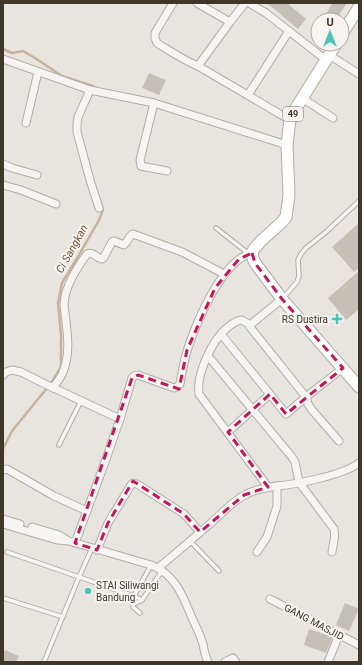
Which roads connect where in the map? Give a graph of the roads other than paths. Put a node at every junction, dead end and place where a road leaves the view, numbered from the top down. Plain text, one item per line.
1 (173, 3) edge
2 (197, 3) edge
3 (245, 3) edge
4 (249, 3) edge
5 (359, 7) edge
6 (350, 21) edge
7 (230, 22) junction
8 (289, 31) junction
9 (330, 52) edge
10 (327, 57) junction
11 (3, 59) edge
12 (198, 66) junction
13 (38, 72) junction
14 (359, 74) edge
15 (90, 90) junction
16 (248, 95) junction
17 (302, 98) junction
18 (154, 103) junction
19 (333, 118) dead end
20 (290, 120) junction
21 (26, 123) dead end
22 (287, 145) junction
23 (3, 164) edge
24 (167, 171) dead end
25 (37, 175) dead end
26 (3, 185) edge
27 (359, 201) edge
28 (56, 204) dead end
29 (99, 208) dead end
30 (216, 228) dead end
31 (251, 254) junction
32 (224, 274) junction
33 (282, 299) junction
34 (250, 325) junction
35 (221, 334) junction
36 (208, 356) junction
37 (343, 368) junction
38 (3, 376) edge
39 (50, 386) junction
40 (359, 388) edge
41 (270, 394) junction
42 (306, 397) junction
43 (81, 401) junction
44 (253, 410) junction
45 (120, 419) junction
46 (228, 432) junction
47 (339, 441) dead end
48 (59, 444) dead end
49 (359, 463) edge
50 (3, 470) edge
51 (299, 482) junction
52 (277, 486) junction
53 (268, 487) junction
54 (87, 511) junction
55 (3, 519) edge
56 (3, 524) edge
57 (23, 527) junction
58 (200, 532) junction
59 (190, 541) junction
60 (72, 542) junction
61 (94, 549) junction
62 (7, 552) dead end
63 (257, 552) dead end
64 (332, 552) dead end
65 (157, 568) junction
66 (219, 571) dead end
67 (79, 577) junction
68 (134, 596) junction
69 (3, 598) edge
70 (270, 598) dead end
71 (142, 600) junction
72 (134, 604) junction
73 (140, 613) dead end
74 (63, 617) junction
75 (339, 635) junction
76 (359, 645) edge
77 (44, 662) edge
78 (208, 662) edge
79 (225, 662) edge
80 (236, 662) edge
81 (328, 662) edge

1 - 12 street
2 - 7 street
3 - 7 street
4 - 8 street
5 - 6 main road
7 - 12 street
8 - 10 street
8 - 16 street
9 - 10 main road, 49
10 - 14 street
10 - 17 main road, 49
11 - 13 street
12 - 16 street
13 - 15 street
13 - 21 street
15 - 18 street
15 - 29 street
16 - 20 street
17 - 19 street
17 - 20 main road, 49
18 - 22 street
18 - 24 street
20 - 22 main road, 49
22 - 31 main road, 49
23 - 25 street
26 - 28 street
27 - 33 lane
30 - 31 lane
31 - 32 street
31 - 33 main road
32 - 39 street
32 - 45 street
33 - 34 street
33 - 37 main road
34 - 35 street
34 - 42 street
35 - 36 street
35 - 41 street
36 - 44 street
36 - 46 street
37 - 40 main road
37 - 42 street
38 - 39 street
39 - 43 street
41 - 42 street
41 - 44 street
42 - 47 street
43 - 45 street
43 - 48 lane
44 - 46 street
44 - 51 street
45 - 54 street
46 - 53 street
49 - 51 street
50 - 54 street
51 - 52 street
51 - 64 street
52 - 53 street
52 - 63 street
53 - 58 street
54 - 60 street
55 - 57 street
56 - 57 street
57 - 60 street
58 - 59 street
58 - 61 street
59 - 65 street
59 - 66 lane
60 - 61 street
61 - 65 street
61 - 67 lane
62 - 67 lane
65 - 68 lane
65 - 71 lane
65 - 78 street
67 - 68 lane
67 - 74 lane
68 - 71 lane
68 - 72 lane
69 - 74 lane
70 - 75 street, GANG MASJID
71 - 72 lane
72 - 73 lane
74 - 77 lane
75 - 76 street, GANG MASJID
75 - 81 street
79 - 80 street

